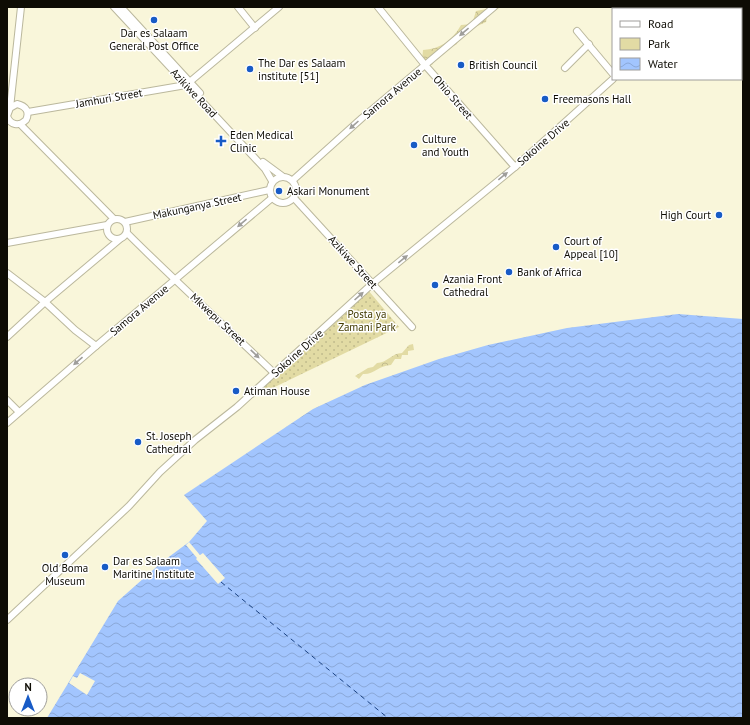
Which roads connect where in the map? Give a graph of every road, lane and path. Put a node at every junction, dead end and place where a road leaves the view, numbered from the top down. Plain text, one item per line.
1 (21, 7) edge
2 (114, 7) edge
3 (121, 7) edge
4 (238, 7) edge
5 (279, 7) edge
6 (378, 7) edge
7 (494, 7) edge
8 (255, 28) junction
9 (577, 31) dead end
10 (590, 44) junction
11 (425, 65) junction
12 (565, 68) dead end
13 (612, 73) edge
14 (613, 80) edge
15 (188, 84) junction
16 (11, 93) junction
17 (17, 104) junction
18 (8, 111) edge
19 (28, 112) junction
20 (8, 121) edge
21 (20, 124) junction
22 (515, 167) junction
23 (282, 176) junction
24 (293, 180) junction
25 (272, 181) junction
26 (269, 190) junction
27 (272, 198) junction
28 (294, 198) junction
29 (114, 219) junction
30 (125, 222) junction
31 (107, 226) junction
32 (127, 233) junction
33 (120, 238) junction
34 (7, 243) edge
35 (7, 273) edge
36 (175, 281) junction
37 (372, 284) junction
38 (45, 302) junction
39 (412, 327) dead end
40 (7, 337) edge
41 (96, 346) junction
42 (274, 373) junction
43 (7, 400) edge
44 (19, 412) junction
45 (7, 423) edge
46 (7, 620) edge

1 - 16 street
2 - 15 street, Azikiwe Road
3 - 15 street, Azikiwe Road
4 - 8 street
5 - 8 street
6 - 11 street, Ohio Street
7 -> 11 street, Samora Avenue
8 - 15 street
9 - 10 street
10 - 12 street
10 - 13 street
11 - 22 street, Ohio Street
11 -> 24 street, Samora Avenue
14 - 22 street, Sokoine Drive
15 - 19 street, Jamhuri Street
15 - 23 street, Azikiwe Road
15 - 25 street, Azikiwe Road
16 - 17 street
16 - 18 street
17 - 18 street
17 - 19 street
18 - 20 street
19 - 21 street
20 - 21 street
21 - 29 street
37 -> 22 street, Sokoine Drive
23 - 24 street
23 - 25 street
24 - 28 street
25 - 26 street
26 - 27 street
26 - 30 street, Makunganya Street
27 - 28 street
27 -> 36 street, Samora Avenue
28 - 37 street, Azikiwe Street
29 - 30 street
29 - 31 street
30 - 32 street
31 - 33 street
31 - 34 street
32 - 33 street
32 - 36 street, Mkwepu Street
33 - 38 street
35 - 38 street
36 - 41 street, Samora Avenue
36 -> 42 street, Mkwepu Street
37 - 39 street, Azikiwe Street
42 -> 37 street, Sokoine Drive
38 - 40 street
38 - 41 street
41 -> 44 street, Samora Avenue
42 - 46 street, Sokoine Drive
43 - 44 street
44 - 45 street, Samora Avenue

